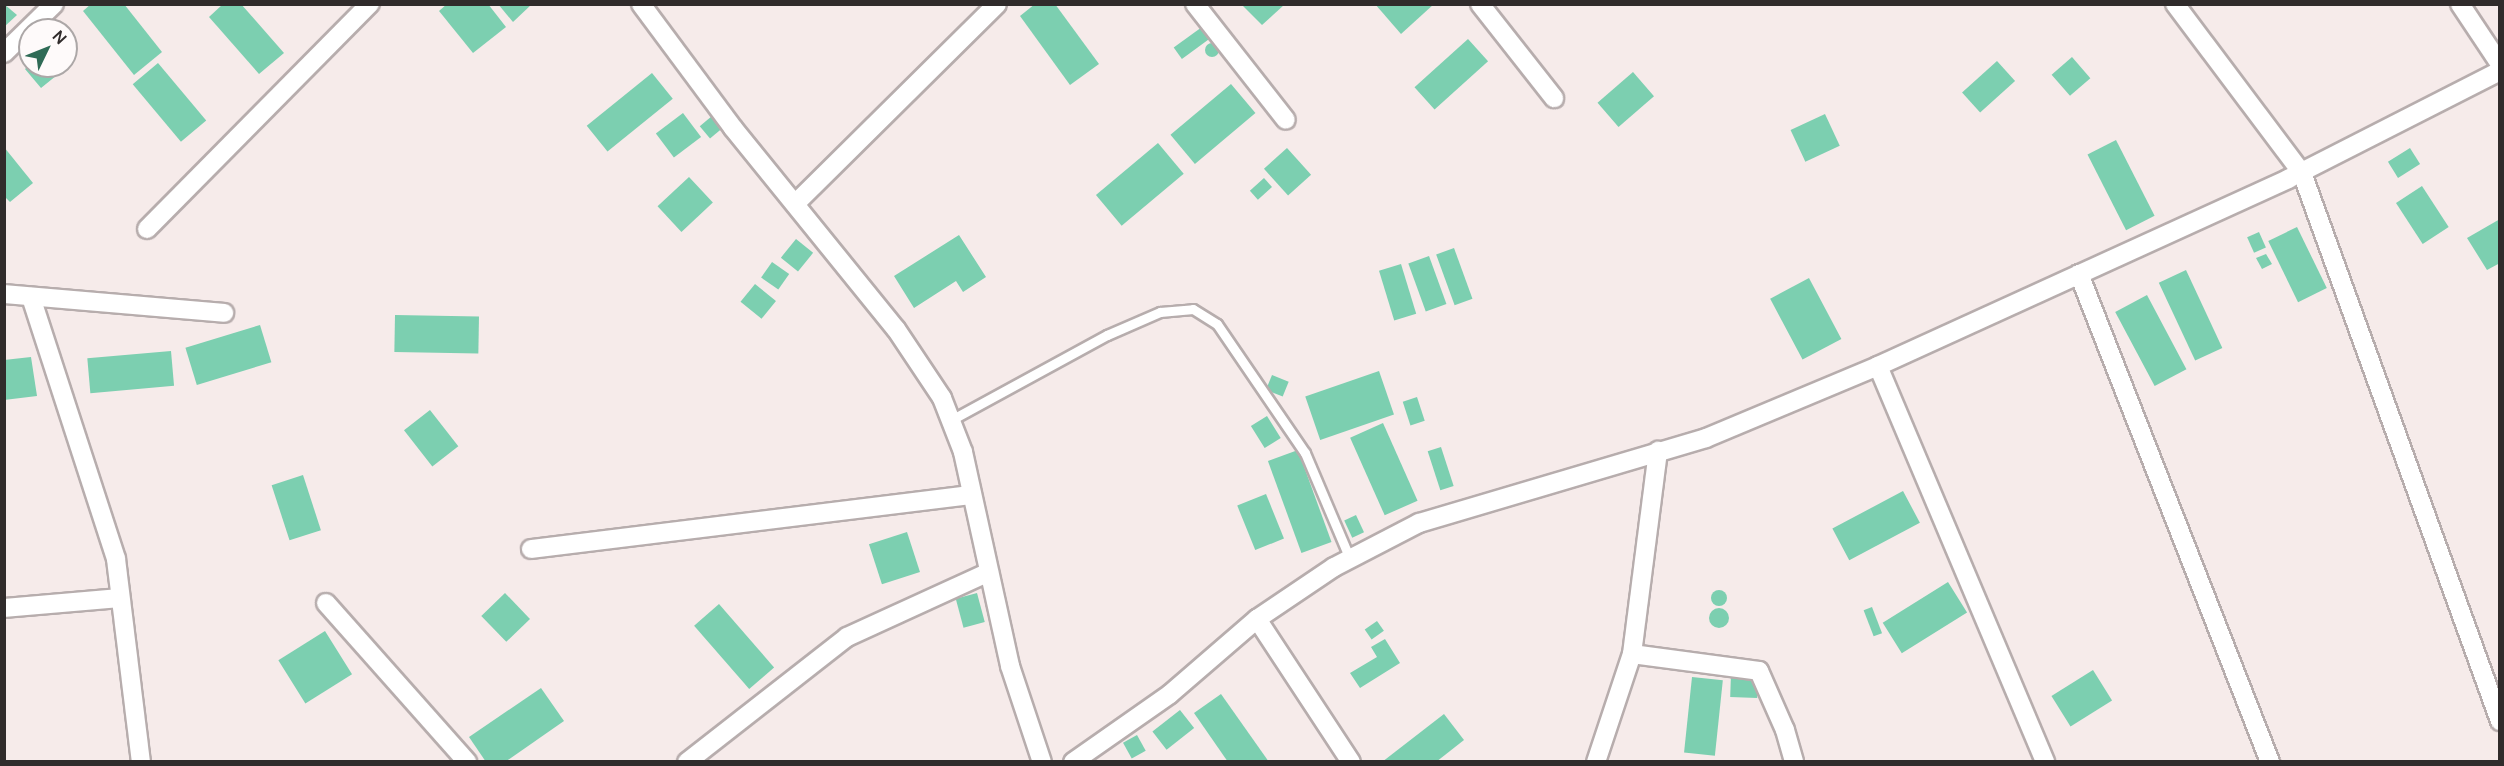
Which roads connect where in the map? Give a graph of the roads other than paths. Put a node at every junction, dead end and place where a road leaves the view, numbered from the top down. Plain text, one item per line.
1 (54, 4) edge
2 (370, 4) edge
3 (641, 4) edge
4 (997, 4) edge
5 (1195, 4) edge
6 (1480, 4) edge
7 (2175, 4) edge
8 (2460, 4) edge
9 (4, 53) edge
10 (2499, 64) edge
11 (2499, 70) edge
12 (1554, 98) dead end
13 (1286, 120) dead end
14 (2302, 172) junction
15 (795, 204) junction
16 (147, 228) dead end
17 (2079, 274) junction
18 (4, 294) edge
19 (31, 297) junction
20 (224, 313) dead end
21 (1878, 366) junction
22 (951, 420) junction
23 (1658, 451) junction
24 (972, 495) junction
25 (531, 549) dead end
26 (1350, 559) junction
27 (989, 572) junction
28 (120, 598) junction
29 (326, 603) dead end
30 (4, 608) edge
31 (1257, 619) junction
32 (1632, 654) junction
33 (2499, 721) edge
34 (141, 762) edge
35 (467, 762) edge
36 (687, 762) edge
37 (1042, 762) edge
38 (1073, 762) edge
39 (1351, 762) edge
40 (1596, 762) edge
41 (1794, 762) edge
42 (2045, 762) edge
43 (2270, 762) edge

1 - 9 street
2 - 16 street
3 - 15 street
4 - 15 street
5 - 13 street
6 - 12 street
7 - 14 street
8 - 10 street
11 - 14 street
14 - 17 street
14 - 33 street
15 - 22 street
17 - 21 street
17 - 43 street
18 - 19 street
19 - 20 street
19 - 28 street
21 - 23 street
21 - 42 street
22 - 24 street
22 - 26 lane
23 - 26 street
23 - 32 street
24 - 25 street
24 - 27 street
26 - 31 street
27 - 36 street
27 - 37 street
28 - 30 street
28 - 34 street
29 - 35 street
31 - 38 street
31 - 39 street
32 - 40 street
32 - 41 street

